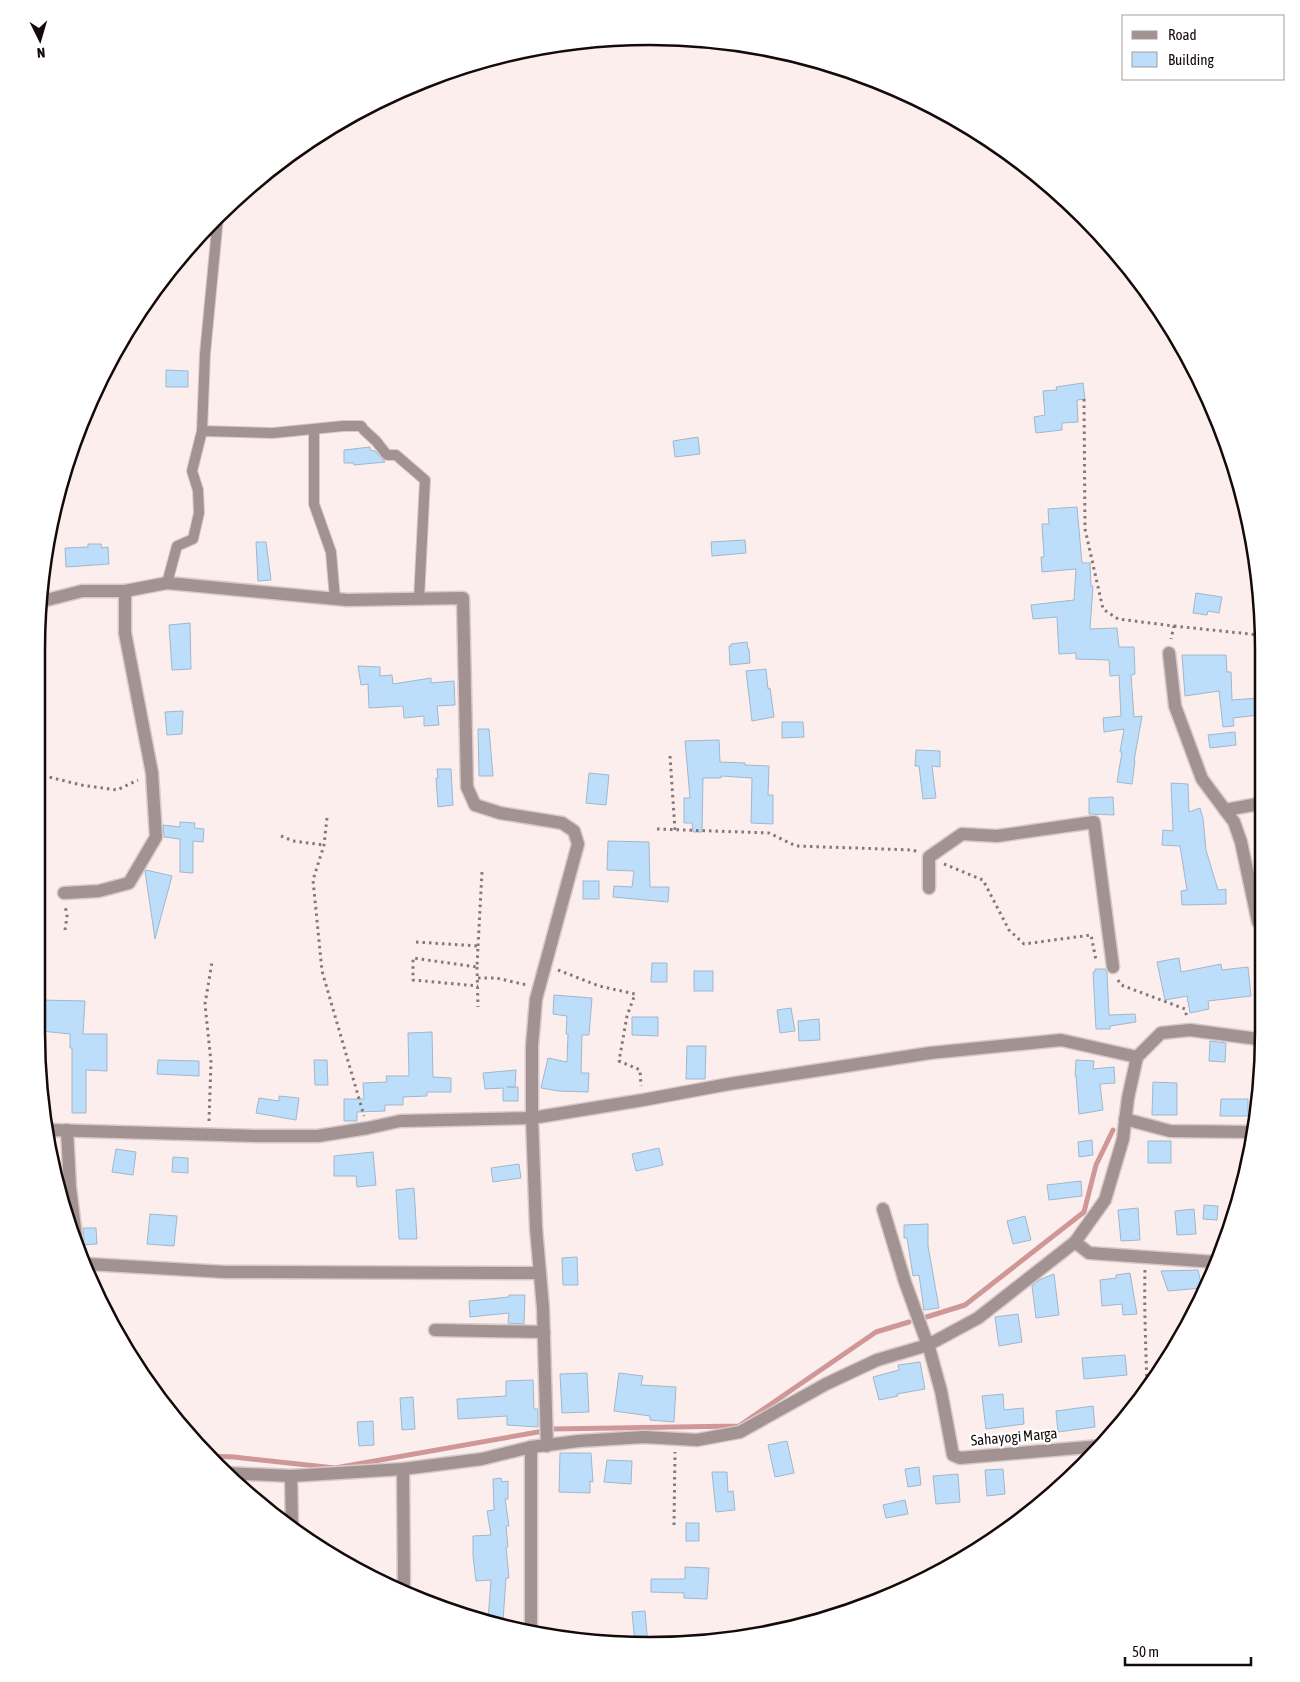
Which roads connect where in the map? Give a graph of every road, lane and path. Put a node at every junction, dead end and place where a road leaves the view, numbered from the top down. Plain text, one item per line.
1 (217, 227) edge
2 (1084, 399) dead end
3 (314, 429) junction
4 (202, 431) junction
5 (167, 583) junction
6 (125, 591) junction
7 (335, 599) junction
8 (419, 599) junction
9 (47, 600) edge
10 (1174, 626) junction
11 (1255, 635) edge
12 (1169, 653) joint
13 (670, 756) dead end
14 (152, 773) junction
15 (45, 776) edge
16 (1255, 805) edge
17 (1225, 810) junction
18 (327, 818) dead end
19 (657, 829) dead end
20 (675, 830) junction
21 (281, 836) dead end
22 (324, 845) junction
23 (929, 857) junction
24 (482, 872) dead end
25 (929, 888) dead end
26 (64, 893) joint
27 (1255, 908) edge
28 (65, 930) dead end
29 (416, 942) dead end
30 (478, 946) junction
31 (212, 962) dead end
32 (546, 965) junction
33 (477, 967) junction
34 (1113, 967) junction
35 (478, 978) junction
36 (478, 986) junction
37 (540, 988) junction
38 (478, 1006) dead end
39 (1190, 1030) junction
40 (1255, 1039) edge
41 (1138, 1057) junction
42 (643, 1100) junction
43 (532, 1118) junction
44 (1125, 1119) junction
45 (368, 1128) junction
46 (53, 1130) edge
47 (67, 1130) junction
48 (1246, 1132) edge
49 (208, 1135) junction
50 (883, 1209) dead end
51 (73, 1213) edge
52 (1075, 1242) junction
53 (1145, 1257) junction
54 (1210, 1262) edge
55 (91, 1264) edge
56 (540, 1273) junction
57 (435, 1330) dead end
58 (544, 1332) junction
59 (928, 1345) junction
60 (1147, 1377) edge
61 (674, 1439) junction
62 (547, 1446) junction
63 (531, 1447) junction
64 (1090, 1447) edge
65 (403, 1469) junction
66 (237, 1474) edge
67 (291, 1476) junction
68 (292, 1519) edge
69 (674, 1525) dead end
70 (404, 1585) edge
71 (531, 1625) edge

1 - 4 lane
2 - 10 path
3 - 4 lane
3 - 7 lane
3 - 8 lane
4 - 5 lane
5 - 6 street
5 - 7 street
6 - 9 street
6 - 14 street
7 - 8 street
8 - 32 street
10 - 11 path
10 - 12 path
12 - 17 street
13 - 20 path
14 - 15 path
14 - 26 street
16 - 17 street
17 - 27 street
18 - 22 path
19 - 20 path
20 - 23 path
21 - 22 path
22 - 45 path
23 - 25 street
23 - 34 path
23 - 34 street
24 - 30 path
26 - 28 path
29 - 30 path
30 - 33 path
31 - 49 path
32 - 37 street
32 - 42 path
33 - 35 path
33 - 36 path
34 - 39 path
35 - 36 path
35 - 37 path
36 - 38 path
37 - 43 street
39 - 40 street
39 - 41 street
41 - 42 street
41 - 44 street
42 - 43 street
43 - 45 street
43 - 56 street
44 - 48 street
44 - 52 street
45 - 49 street
46 - 47 street
47 - 49 street
47 - 51 street
50 - 59 street
52 - 53 street
52 - 59 street
53 - 54 street
53 - 60 path
55 - 56 street
56 - 58 street
57 - 58 street
58 - 62 street
59 - 61 street
59 - 64 street, Sahayogi Marga
61 - 62 street
61 - 69 path
62 - 63 street
63 - 65 street
63 - 71 street
65 - 67 street
65 - 70 street
66 - 67 street
67 - 68 street

